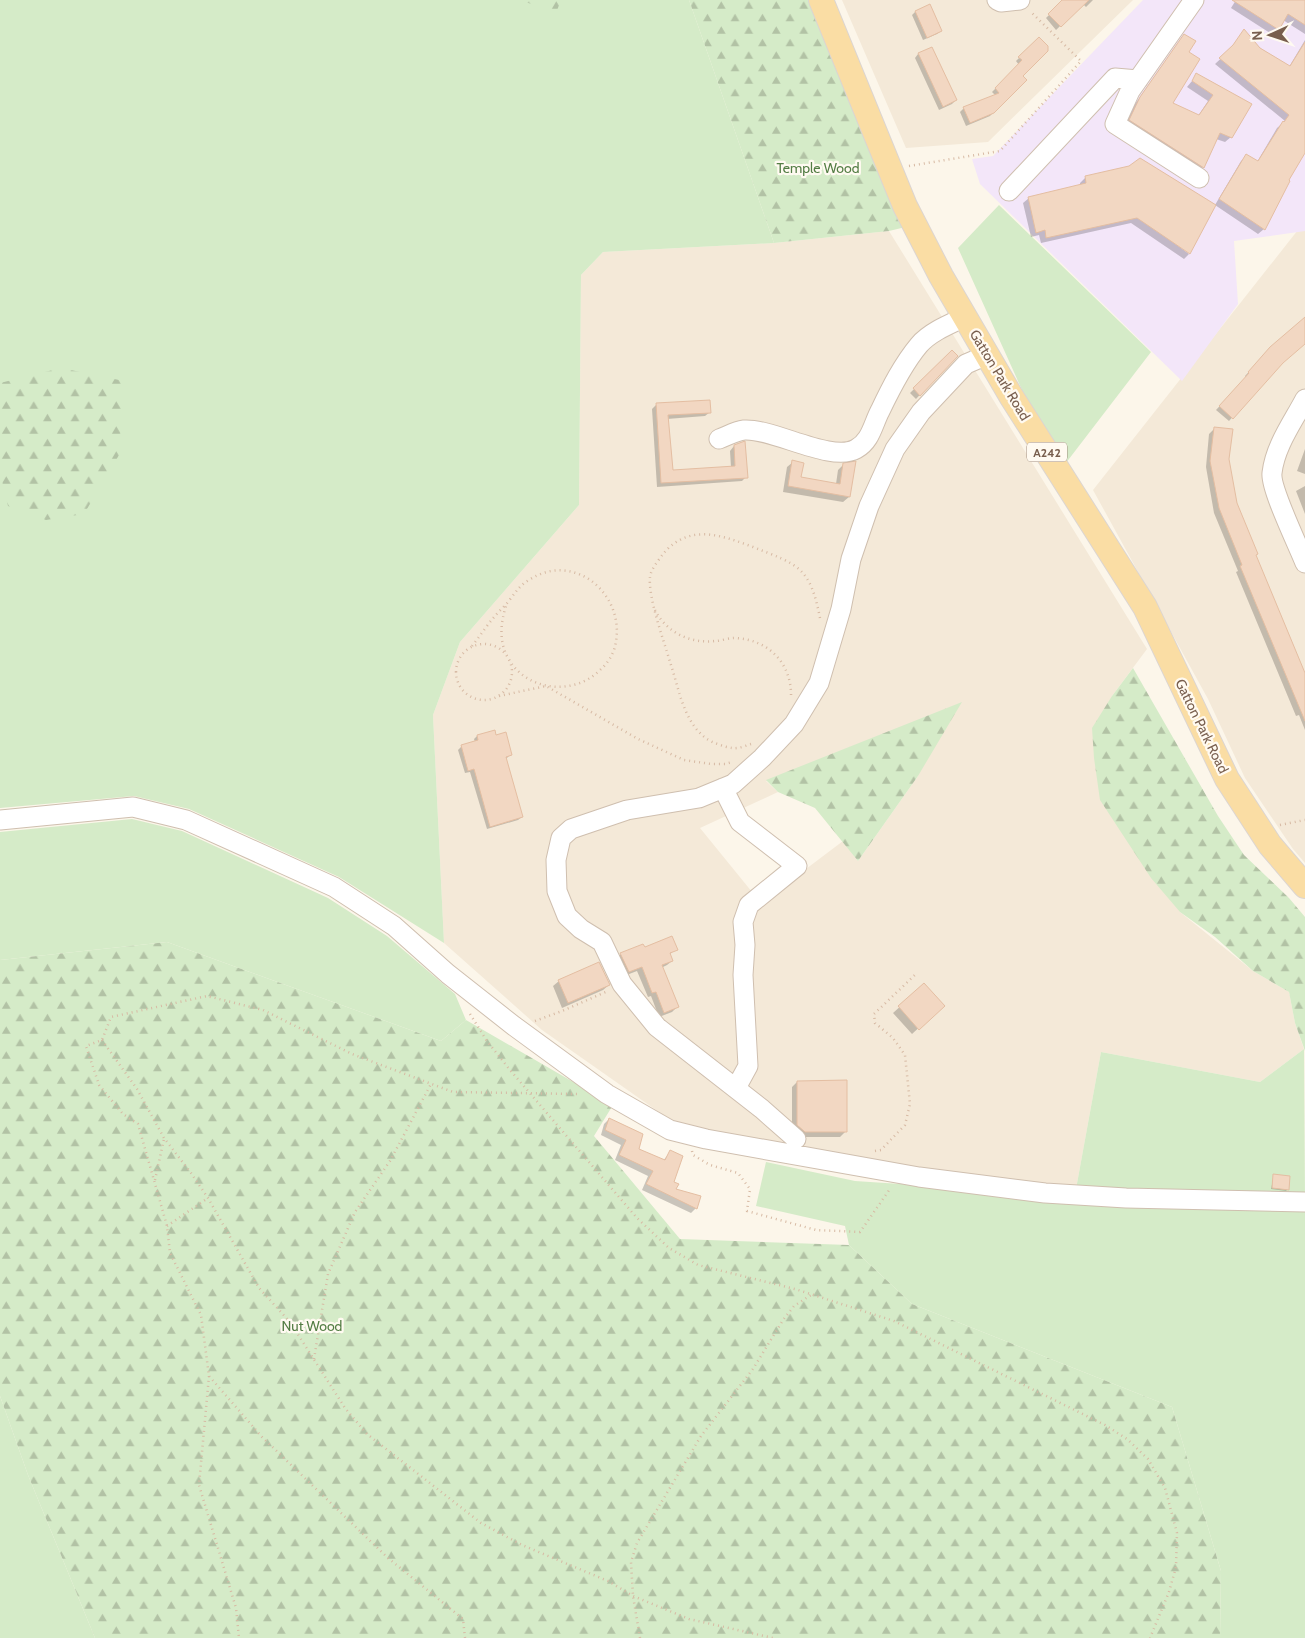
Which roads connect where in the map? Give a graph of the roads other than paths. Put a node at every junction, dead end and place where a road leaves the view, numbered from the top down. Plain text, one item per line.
1 (821, 0) edge
2 (997, 0) edge
3 (1019, 0) edge
4 (1194, 0) edge
5 (1138, 80) junction
6 (1199, 178) dead end
7 (1009, 191) dead end
8 (965, 317) junction
9 (987, 355) junction
10 (1305, 399) edge
11 (719, 439) dead end
12 (1305, 563) edge
13 (723, 788) junction
14 (0, 820) edge
15 (1305, 886) edge
16 (736, 1088) junction
17 (796, 1139) dead end
18 (1305, 1202) edge

1 - 8 main road, Gatton Park Road / A242
2 - 3 street
4 - 5 street
5 - 6 street
5 - 7 street
8 - 9 main road, Gatton Park Road / A242
8 - 11 street
9 - 13 street
9 - 15 main road, Gatton Park Road / A242
10 - 12 street
13 - 16 street
13 - 16 street
14 - 18 street
16 - 17 street

